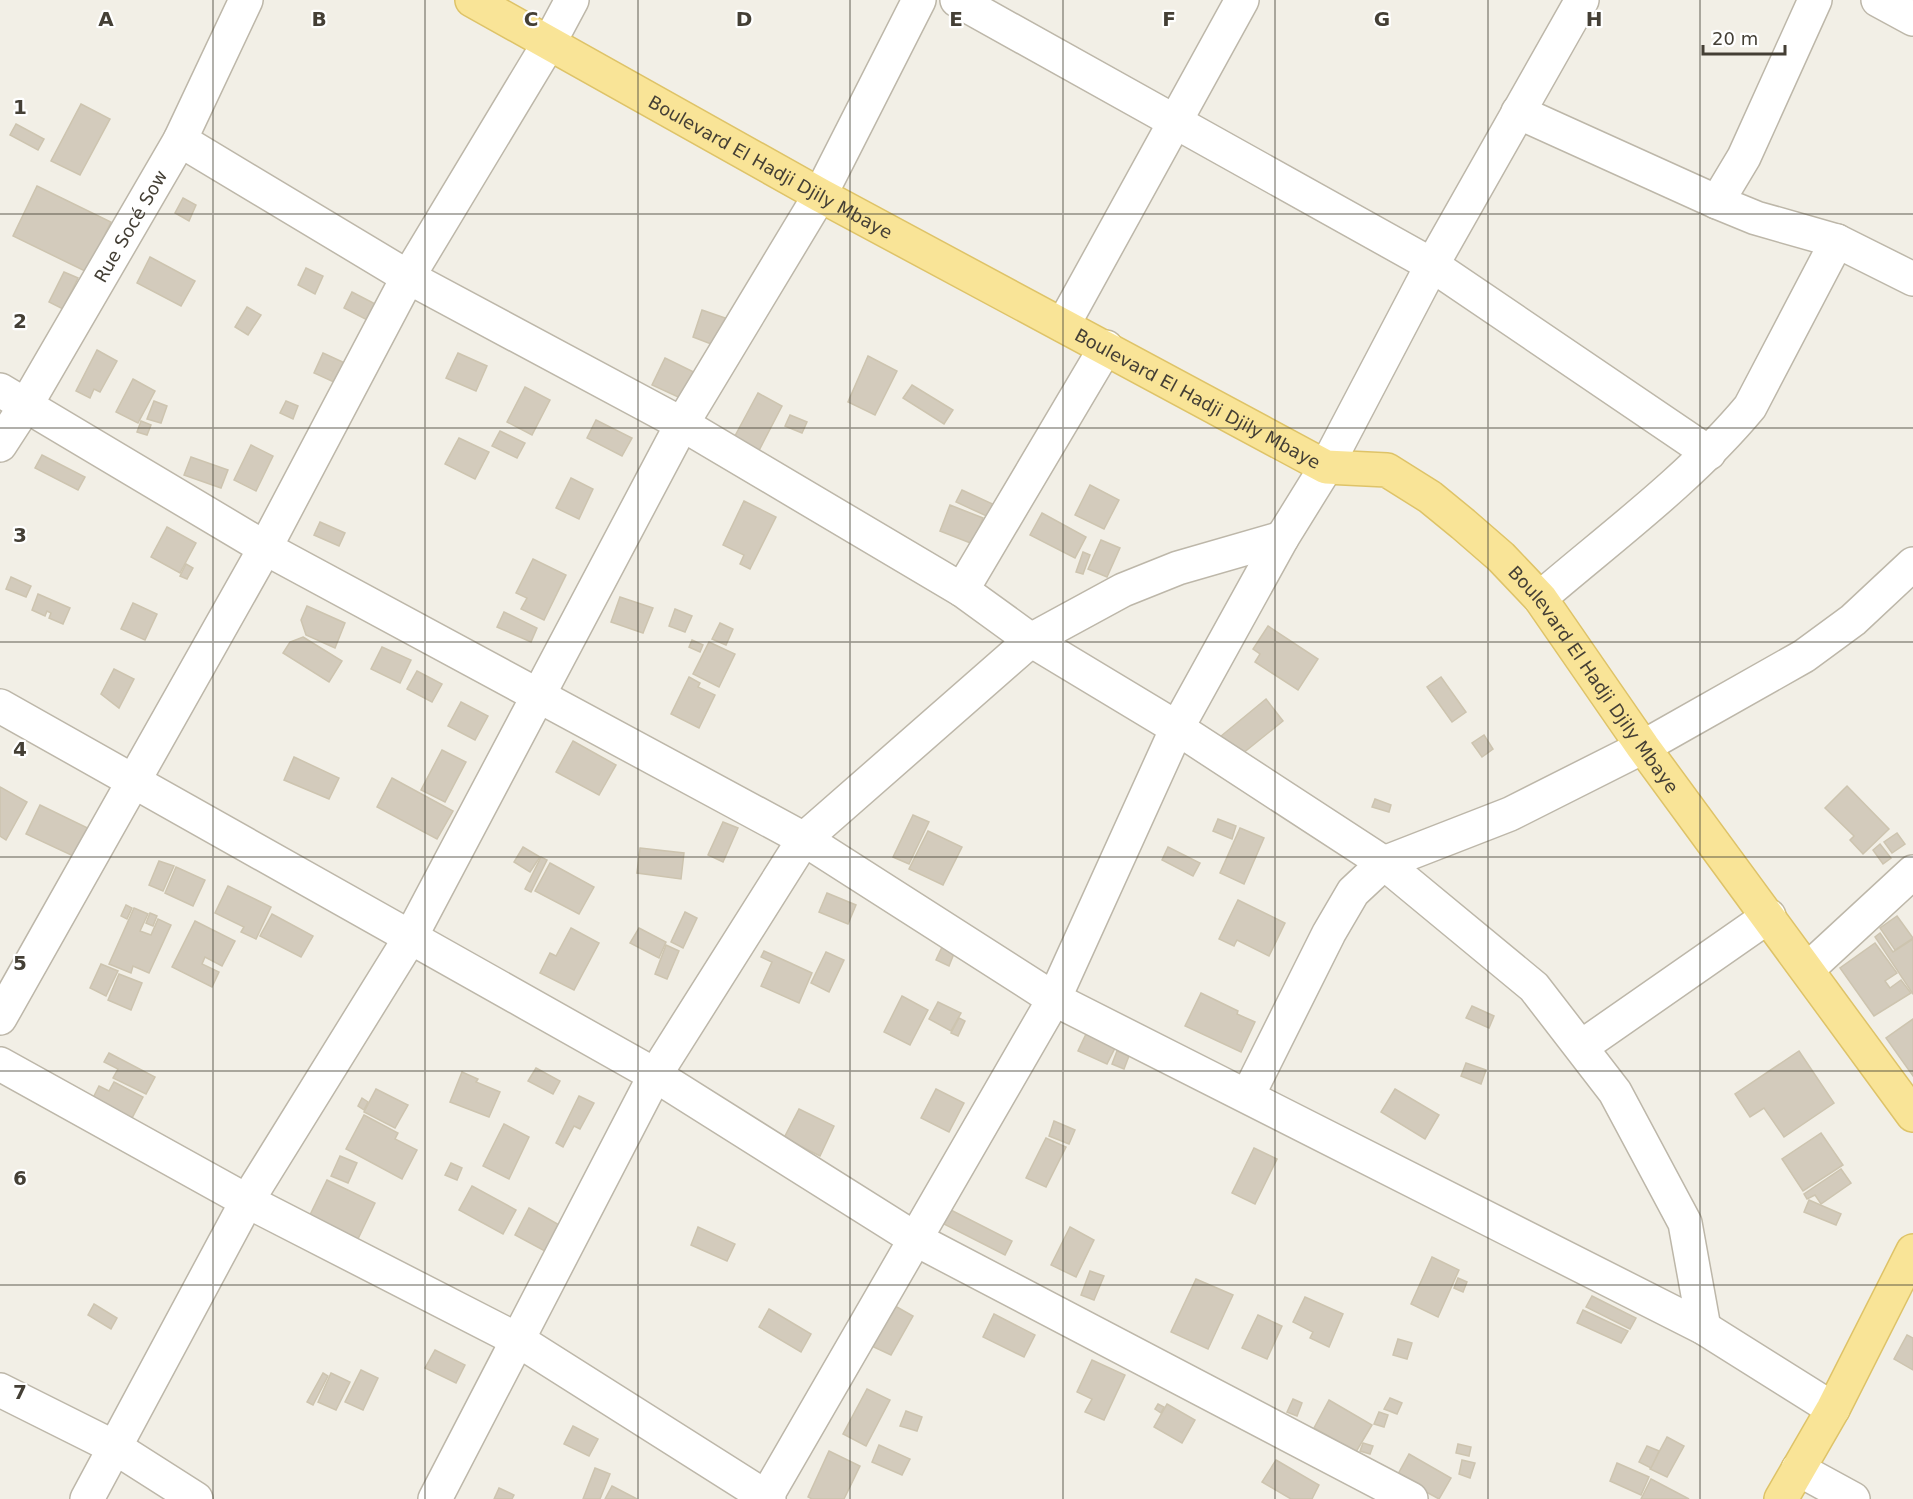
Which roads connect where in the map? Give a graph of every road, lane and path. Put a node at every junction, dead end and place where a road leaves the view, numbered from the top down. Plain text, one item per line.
1 (246, 0) edge
2 (472, 0) edge
3 (572, 0) edge
4 (919, 0) edge
5 (957, 0) edge
6 (1242, 0) edge
7 (1815, 0) edge
8 (1878, 0) edge
9 (1578, 1) edge
10 (1913, 19) edge
11 (549, 43) junction
12 (1518, 112) junction
13 (1175, 120) junction
14 (180, 140) junction
15 (820, 195) junction
16 (1717, 202) junction
17 (1837, 241) junction
18 (1432, 265) junction
19 (408, 277) junction
20 (1913, 279) edge
21 (1063, 325) junction
22 (1106, 347) junction
23 (13, 398) edge
24 (681, 424) junction
25 (0, 445) edge
26 (1709, 453) junction
27 (1326, 467) junction
28 (1282, 538) junction
29 (265, 548) junction
30 (1913, 564) edge
31 (962, 590) junction
32 (1540, 598) junction
33 (1030, 640) junction
34 (537, 696) junction
35 (0, 706) edge
36 (1177, 728) junction
37 (1643, 747) junction
38 (135, 782) junction
39 (804, 839) junction
40 (1384, 863) junction
41 (1913, 872) edge
42 (1769, 916) junction
43 (410, 938) junction
44 (1808, 969) junction
45 (1054, 999) junction
46 (0, 1018) edge
47 (1581, 1047) junction
48 (0, 1064) edge
49 (655, 1075) junction
50 (1248, 1095) junction
51 (1913, 1115) edge
52 (247, 1201) junction
53 (917, 1240) junction
54 (1913, 1251) edge
55 (1704, 1328) junction
56 (518, 1340) junction
57 (0, 1390) edge
58 (1833, 1409) junction
59 (116, 1448) junction
60 (1798, 1468) junction
61 (767, 1498) edge
62 (87, 1499) edge
63 (195, 1499) edge
64 (435, 1499) edge
65 (1411, 1499) edge
66 (1781, 1499) edge
67 (1853, 1499) edge

1 - 14 street, Rue Socé Sow
2 - 11 main road, Boulevard El Hadji Djily Mbaye
3 - 11 street
4 - 15 street
5 - 13 street
6 - 13 street
7 - 16 street
8 - 10 street
9 - 12 street
11 - 15 main road, Boulevard El Hadji Djily Mbaye
11 - 19 street
12 - 16 street
12 - 18 street
13 - 18 street
13 - 21 street
14 - 19 street
14 - 23 street, Rue Socé Sow
15 - 21 main road, Boulevard El Hadji Djily Mbaye
15 - 24 street
16 - 17 street
17 - 20 street
17 - 26 street
18 - 26 street
18 - 27 street
19 - 24 street
19 - 29 street
21 - 22 main road, Boulevard El Hadji Djily Mbaye
22 - 27 main road, Boulevard El Hadji Djily Mbaye
22 - 31 street
23 - 25 street, Rue Socé Sow
23 - 29 street
24 - 31 street
24 - 34 street
26 - 32 street
27 - 28 street
27 - 32 main road, Boulevard El Hadji Djily Mbaye
28 - 33 street
28 - 36 street
29 - 34 street
29 - 38 street
30 - 37 street
31 - 33 street
32 - 37 main road, Boulevard El Hadji Djily Mbaye
33 - 36 street
33 - 39 street
34 - 39 street
34 - 43 street
35 - 38 street
36 - 40 street
36 - 45 street
37 - 40 street
37 - 42 main road, Boulevard El Hadji Djily Mbaye
38 - 43 street
38 - 46 street
39 - 45 street
39 - 49 street
40 - 47 street
40 - 50 street
41 - 44 street
42 - 44 main road, Boulevard El Hadji Djily Mbaye
42 - 47 street
43 - 49 street
43 - 52 street
44 - 51 main road, Boulevard El Hadji Djily Mbaye
45 - 50 street
45 - 53 street
47 - 55 street
48 - 52 street
49 - 53 street
49 - 56 street
50 - 55 street
52 - 56 street
52 - 59 street
53 - 61 street
53 - 65 street
54 - 58 main road
55 - 58 street
56 - 61 street
56 - 64 street
57 - 59 street
58 - 60 main road
59 - 62 street
59 - 63 street
60 - 66 main road
60 - 67 street

